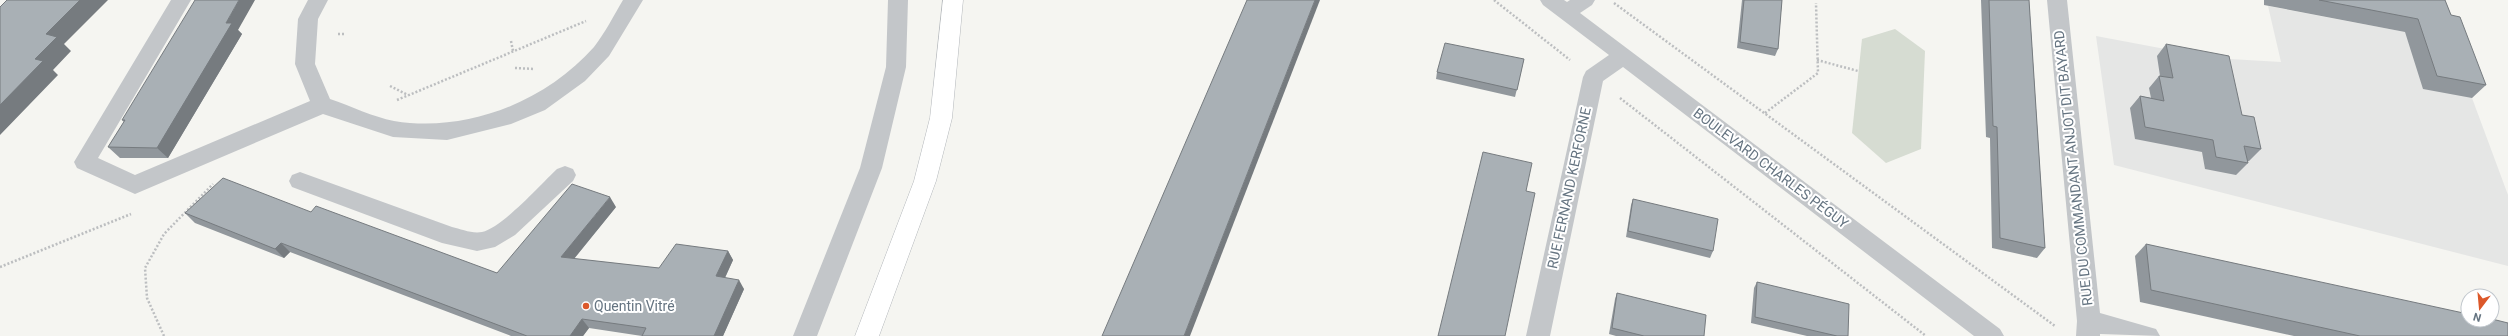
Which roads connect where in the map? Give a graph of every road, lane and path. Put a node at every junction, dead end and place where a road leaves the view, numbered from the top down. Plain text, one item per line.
1 (181, 0) edge
2 (318, 0) edge
3 (898, 0) edge
4 (953, 0) edge
5 (1494, 0) edge
6 (1585, 0) edge
7 (1611, 0) edge
8 (2056, 0) edge
9 (633, 1) edge
10 (1816, 3) dead end
11 (1558, 6) edge
12 (510, 41) dead end
13 (513, 51) junction
14 (1623, 56) junction
15 (1817, 60) junction
16 (1858, 71) dead end
17 (1592, 77) junction
18 (390, 86) dead end
19 (409, 95) junction
20 (322, 105) junction
21 (1765, 113) junction
22 (359, 116) junction
23 (565, 175) dead end
24 (300, 180) dead end
25 (215, 183) edge
26 (2056, 327) dead end
27 (2089, 329) edge
28 (164, 336) edge
29 (805, 336) edge
30 (867, 336) edge
31 (1538, 336) edge
32 (1926, 336) edge
33 (1992, 336) edge
34 (2148, 336) edge

1 - 20 street
2 - 20 street
3 - 29 street
4 - 30 main road
5 - 17 path
6 - 11 street
7 - 21 path
8 - 27 street, RUE DU COMMANDANT ANJOT DIT BAYARD
9 - 13 path
9 - 22 street
10 - 15 path
11 - 14 street, BOULEVARD CHARLES PÉGUY
12 - 13 path
13 - 19 path
14 - 17 street
14 - 33 street, BOULEVARD CHARLES PÉGUY
15 - 16 path
15 - 21 path
17 - 31 street, RUE FERNAND KERFORNE
17 - 32 path
18 - 19 path
19 - 22 path
20 - 22 street
21 - 26 path
23 - 24 street
25 - 28 path
27 - 34 street

